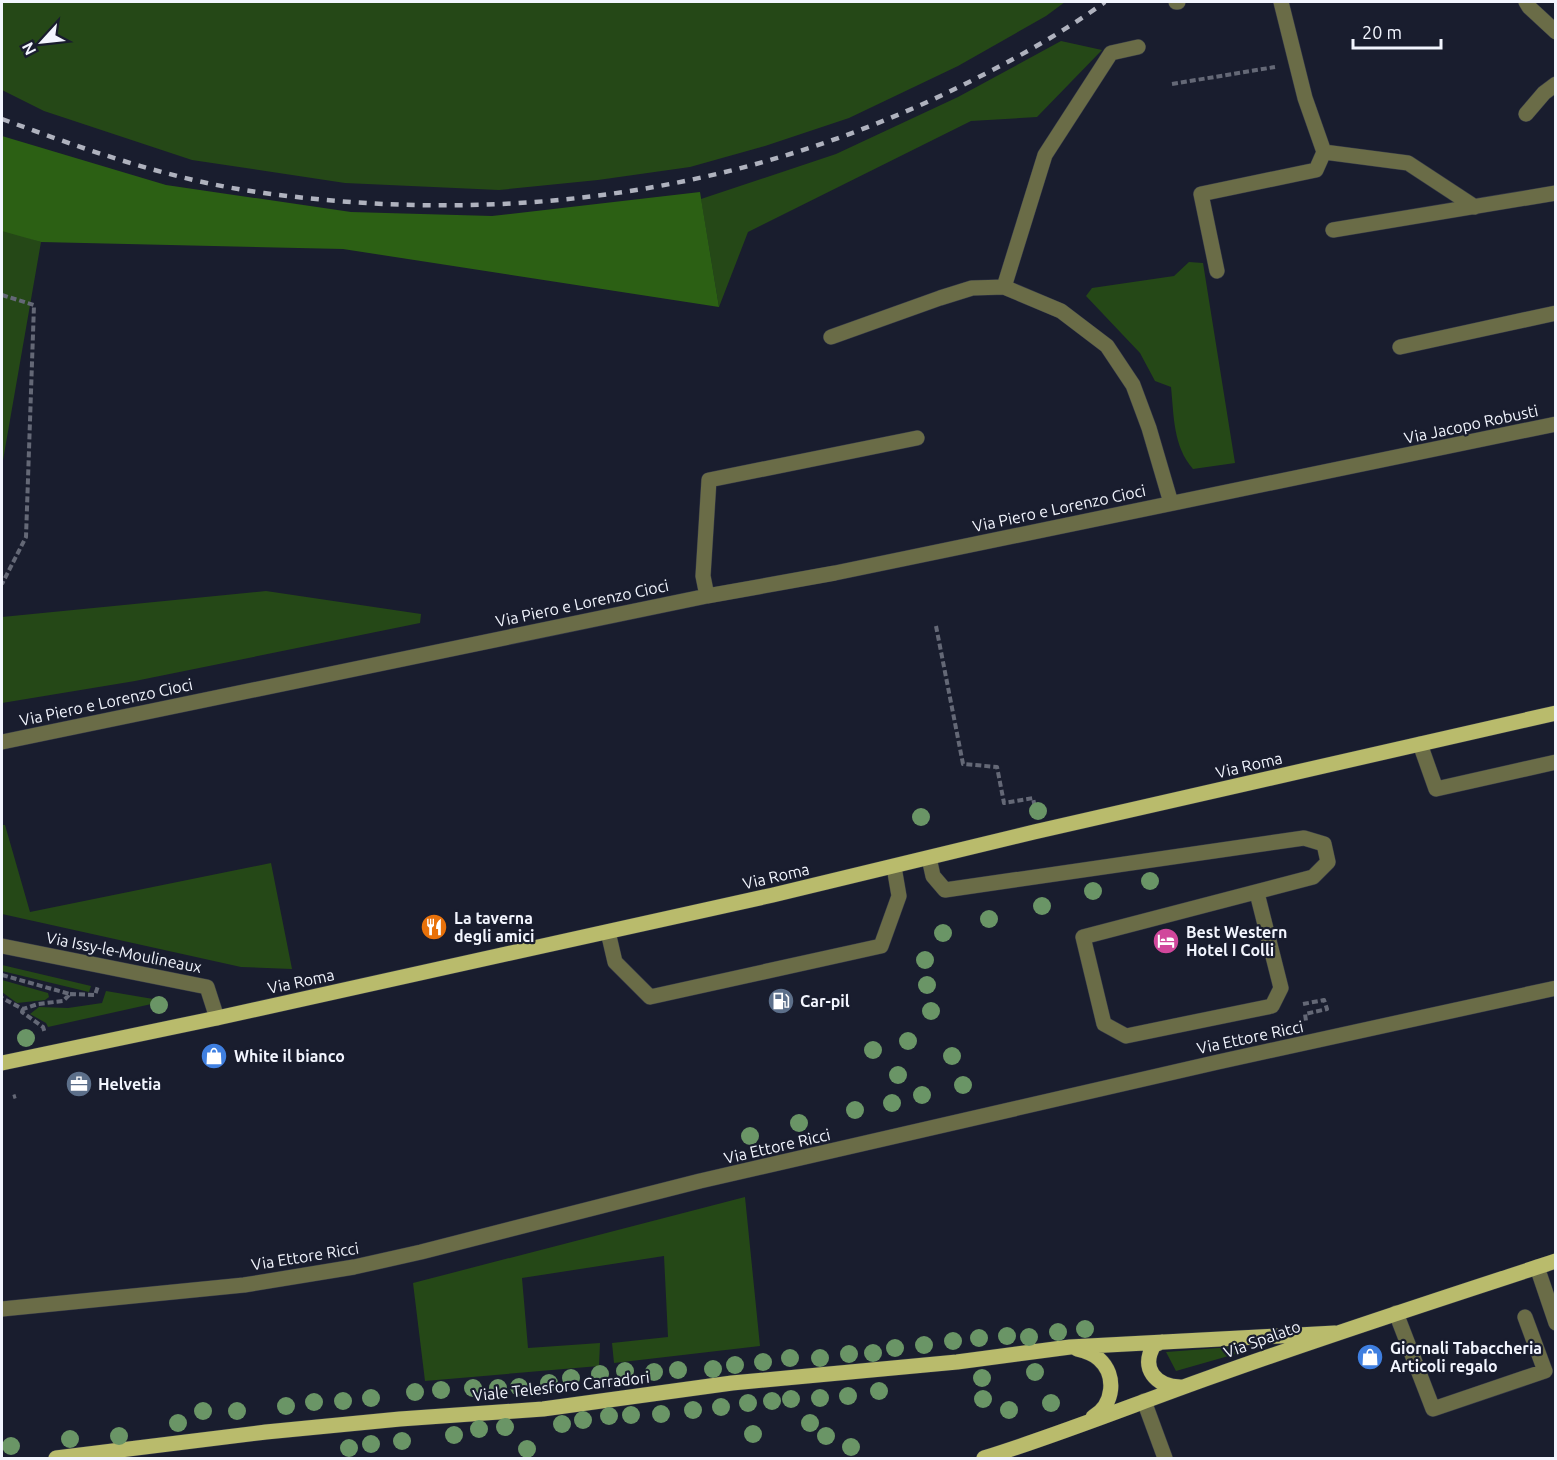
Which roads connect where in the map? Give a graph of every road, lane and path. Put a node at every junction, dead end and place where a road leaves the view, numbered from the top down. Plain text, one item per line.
1 (1281, 2) edge
2 (1526, 2) edge
3 (1556, 32) edge
4 (1138, 47) dead end
5 (1297, 63) junction
6 (1172, 84) dead end
7 (1556, 84) edge
8 (1526, 114) dead end
9 (1324, 152) junction
10 (1556, 193) edge
11 (1475, 207) junction
12 (1333, 230) dead end
13 (1217, 271) dead end
14 (1004, 287) junction
15 (2, 295) edge
16 (1556, 313) edge
17 (831, 337) dead end
18 (1400, 347) dead end
19 (1556, 424) edge
20 (917, 438) dead end
21 (1394, 459) joint
22 (1171, 503) junction
23 (2, 584) edge
24 (707, 596) junction
25 (936, 626) dead end
26 (1556, 713) edge
27 (2, 742) edge
28 (1420, 744) junction
29 (1556, 762) edge
30 (1035, 808) dead end
31 (929, 858) junction
32 (894, 867) junction
33 (1257, 893) junction
34 (608, 932) junction
35 (2, 946) edge
36 (2, 975) edge
37 (99, 982) dead end
38 (1556, 988) edge
39 (70, 994) junction
40 (2, 998) edge
41 (1303, 1004) dead end
42 (23, 1009) junction
43 (1305, 1014) dead end
44 (217, 1018) junction
45 (43, 1027) dead end
46 (2, 1063) edge
47 (1556, 1261) edge
48 (1537, 1267) junction
49 (2, 1310) edge
50 (1396, 1313) junction
51 (1525, 1317) dead end
52 (1556, 1323) edge
53 (1335, 1333) junction
54 (1162, 1342) junction
55 (1070, 1347) junction
56 (1181, 1387) junction
57 (1144, 1401) junction
58 (1075, 1427) junction
59 (56, 1458) edge
60 (984, 1458) edge
61 (1165, 1458) edge

1 - 5 street
2 - 3 street
4 - 14 street
5 - 6 path
5 - 9 street
7 - 8 street
9 - 11 street
9 - 13 street
10 - 11 street
11 - 12 street
14 - 17 street, Via Piero e Lorenzo Cioci
14 - 22 street, Via Piero e Lorenzo Cioci
15 - 23 path
16 - 18 street
19 - 21 street, Via Jacopo Robusti
20 - 24 street
21 - 22 street, Via Piero e Lorenzo Cioci
22 - 24 street, Via Piero e Lorenzo Cioci
24 - 27 street, Via Piero e Lorenzo Cioci
25 - 30 path
26 - 28 main road, Via Roma
28 - 29 street
28 - 31 main road, Via Roma
31 - 32 main road, Via Roma
31 - 33 street
32 - 34 main road, Via Roma
32 - 34 street
33 - 33 street
34 - 44 main road, Via Roma
35 - 44 street, Via Issy-le-Moulineaux
36 - 39 path
37 - 39 path
38 - 49 street, Via Ettore Ricci
39 - 42 path
40 - 42 path
41 - 43 path
42 - 45 path
44 - 46 main road, Via Roma
47 - 48 main road, Via Spalato
48 - 50 main road, Via Spalato
48 - 52 street
50 - 51 street
50 - 53 main road, Via Spalato
53 - 54 main road, Viale Telesforo Carradori
53 - 56 main road, Via Spalato
54 - 55 main road, Viale Telesforo Carradori
54 - 56 main road
55 - 58 main road, Viale Telesforo Carradori
55 - 59 main road, Viale Telesforo Carradori
56 - 57 main road, Via Spalato
57 - 58 main road, Via Spalato
57 - 61 street
58 - 60 main road, Via Spalato

